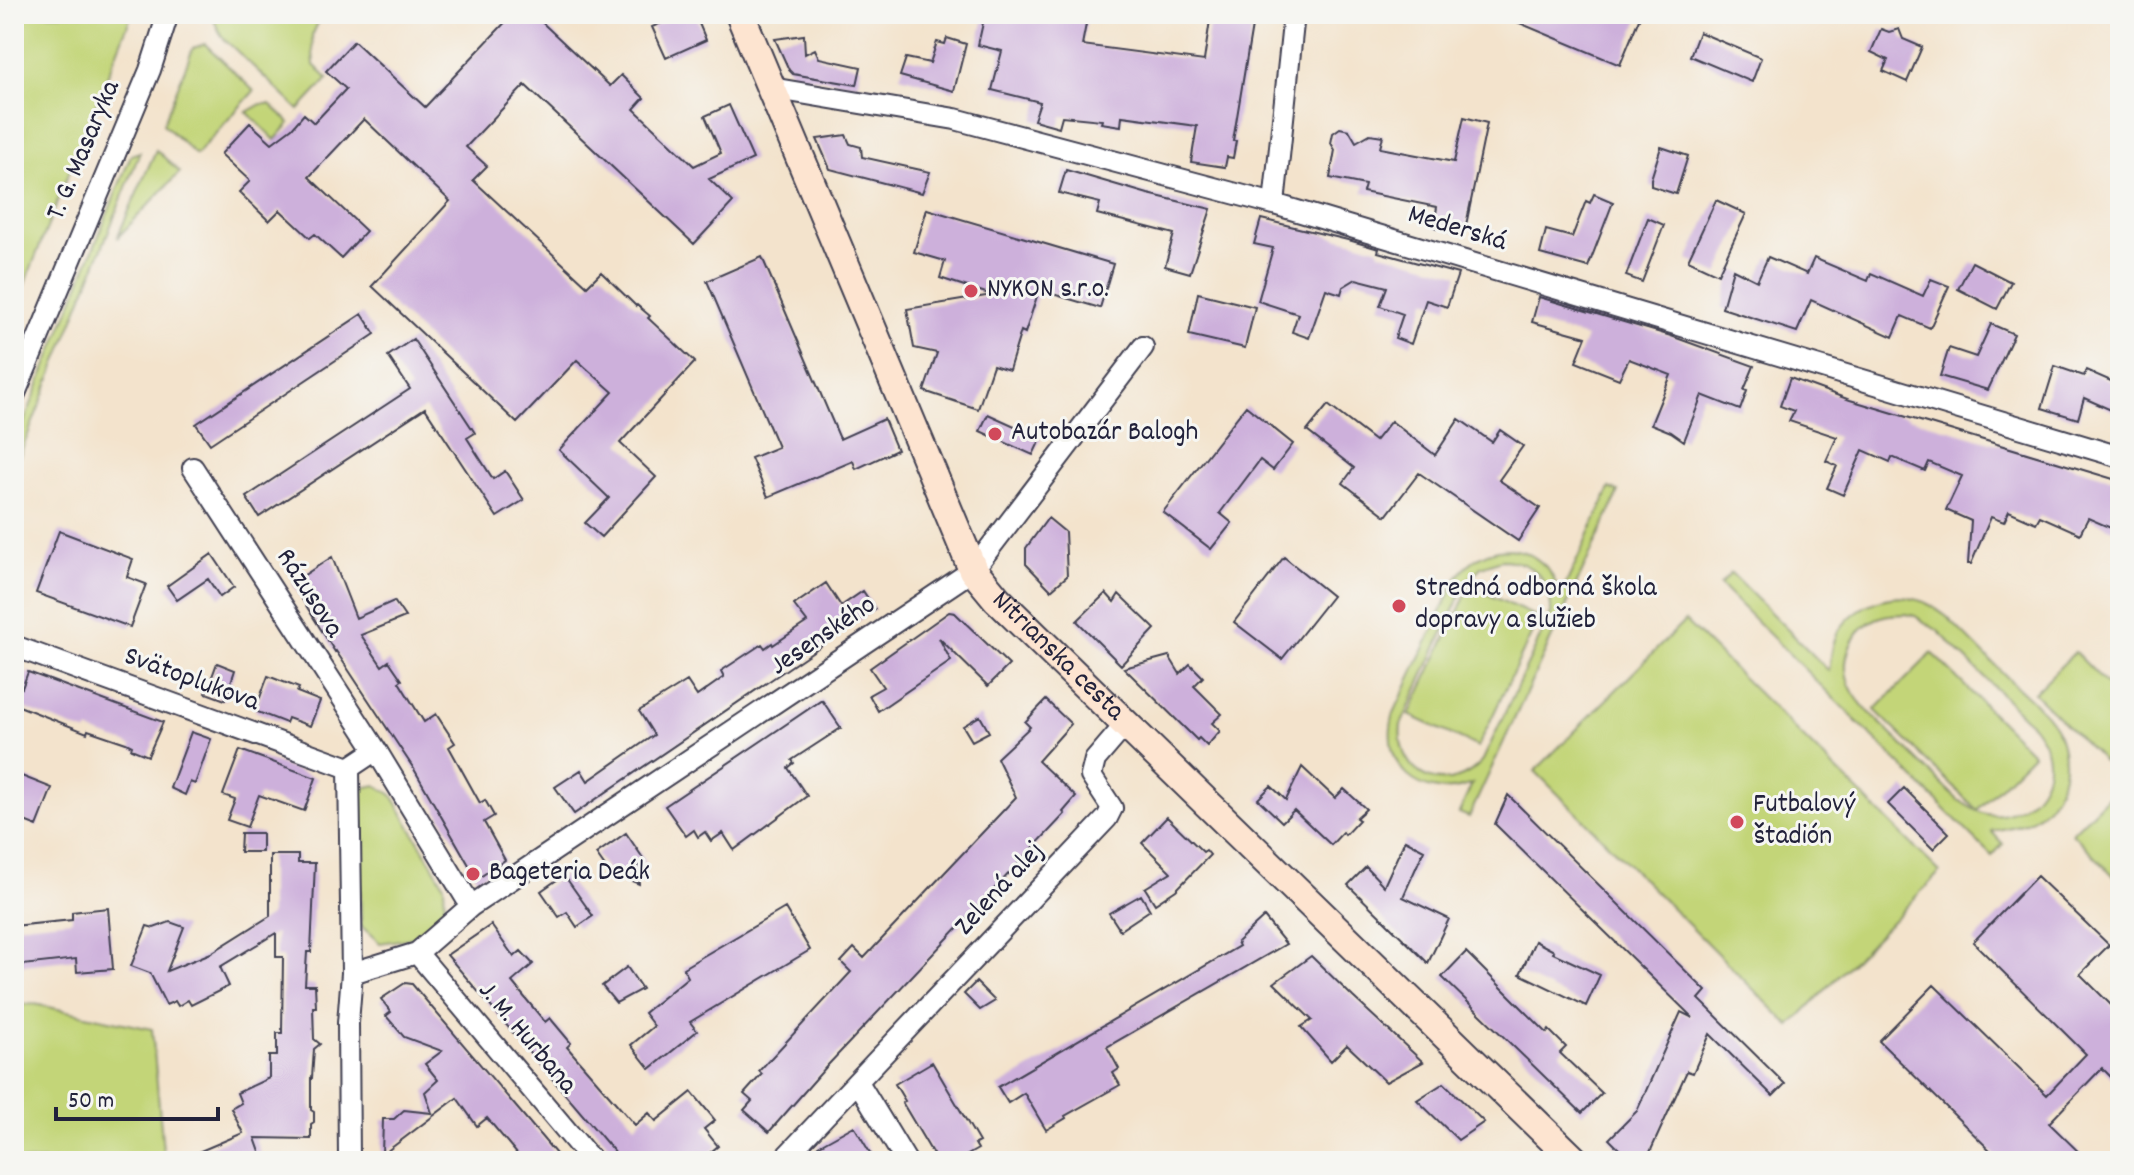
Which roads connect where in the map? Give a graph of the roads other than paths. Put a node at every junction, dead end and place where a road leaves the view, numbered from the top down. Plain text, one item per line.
1 (168, 14) edge
2 (740, 14) edge
3 (1294, 14) edge
4 (771, 88) junction
5 (1274, 204) junction
6 (1143, 347) dead end
7 (14, 396) edge
8 (2120, 457) edge
9 (193, 468) dead end
10 (973, 570) junction
11 (14, 646) edge
12 (1125, 725) junction
13 (376, 750) junction
14 (349, 768) junction
15 (471, 906) junction
16 (417, 953) junction
17 (352, 973) junction
18 (858, 1082) junction
19 (349, 1161) edge
20 (592, 1161) edge
21 (782, 1161) edge
22 (906, 1161) edge
23 (1575, 1161) edge

1 - 7 street, T. G. Masaryka
2 - 4 main road, Nitrianska cesta
3 - 5 street
4 - 5 street, Mederská
4 - 10 main road, Nitrianska cesta
5 - 8 street, Mederská
6 - 10 street, Jesenského
9 - 13 street, Rázusova
10 - 12 main road, Nitrianska cesta
10 - 15 street, Jesenského
11 - 14 street, Svätoplukova
12 - 18 street, Zelená alej
12 - 23 main road, Nitrianska cesta
13 - 14 street
13 - 15 street, Rázusova
14 - 17 street
15 - 16 street, Jesenského
16 - 17 street
16 - 20 street, J. M. Hurbana
17 - 19 street
18 - 21 street, Zelená alej
18 - 22 street

